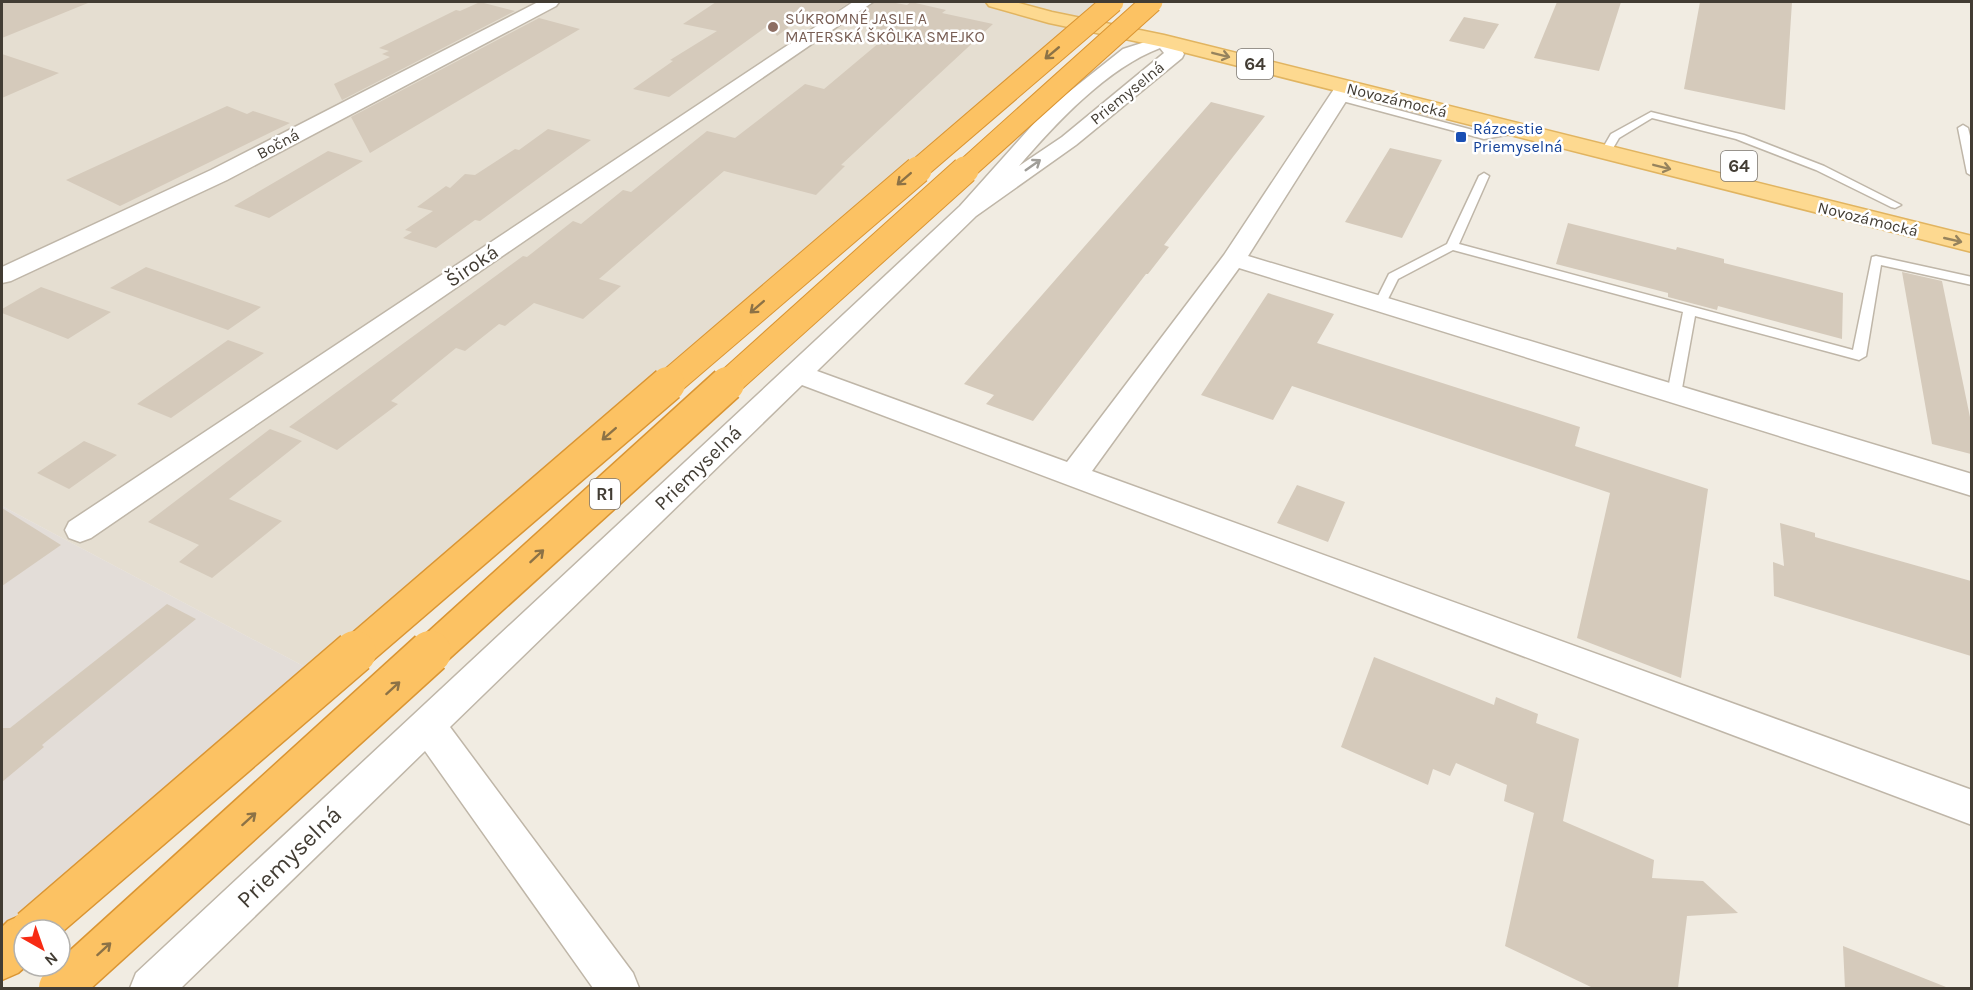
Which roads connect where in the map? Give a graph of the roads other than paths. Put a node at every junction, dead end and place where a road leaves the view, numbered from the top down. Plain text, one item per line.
1 (550, 2) edge
2 (864, 2) edge
3 (996, 2) edge
4 (1022, 2) edge
5 (1113, 2) edge
6 (1152, 2) edge
7 (1171, 35) junction
8 (1342, 92) junction
9 (1963, 128) dead end
10 (1610, 144) junction
11 (1971, 173) edge
12 (1484, 176) dead end
13 (968, 211) junction
14 (1971, 223) edge
15 (1971, 244) edge
16 (1452, 246) junction
17 (1234, 259) junction
18 (2, 276) edge
19 (1971, 281) edge
20 (1380, 304) junction
21 (1690, 310) junction
22 (797, 374) junction
23 (1674, 394) junction
24 (1074, 474) junction
25 (1971, 485) edge
26 (80, 530) dead end
27 (427, 725) junction
28 (1971, 808) edge
29 (46, 918) edge
30 (60, 988) edge
31 (151, 988) edge
32 (618, 988) edge

1 - 18 street, Bočná
2 - 26 street, Široká
3 - 7 main road, Novozámocká / 64
4 - 7 main road, Novozámocká / 64
5 -> 29 highway, R1, bridge
30 -> 6 highway, R1, bridge
7 -> 8 main road, Novozámocká / 64
7 - 10 main road, Novozámocká / 64
7 - 13 street, Priemyselná
13 -> 7 street, Priemyselná
8 - 10 main road, Novozámocká / 64
8 - 17 street
9 - 11 lane
10 - 14 main road, Novozámocká / 64
10 -> 15 main road, Novozámocká / 64
12 - 16 lane
13 - 22 street, Priemyselná
16 - 20 lane
16 - 21 lane
17 - 20 street
17 - 24 street
19 - 21 lane
20 - 23 street
21 - 23 lane
22 - 24 street
22 - 27 street, Priemyselná
23 - 25 street
24 - 28 street
27 - 31 street, Priemyselná
27 - 32 street

